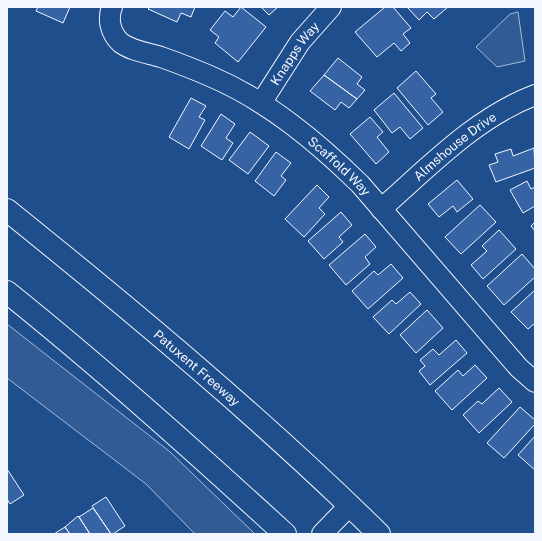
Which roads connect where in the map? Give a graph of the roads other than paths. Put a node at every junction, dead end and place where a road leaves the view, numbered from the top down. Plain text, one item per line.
1 (112, 7) edge
2 (331, 7) edge
3 (535, 95) edge
4 (261, 103) junction
5 (381, 209) junction
6 (7, 210) edge
7 (7, 292) edge
8 (535, 382) edge
9 (350, 505) junction
10 (285, 534) edge
11 (322, 534) edge
12 (380, 534) edge

1 - 4 street, Scaffold Way
2 - 4 street, Knapps Way
3 - 5 street, Almshouse Drive
4 - 5 street, Scaffold Way
5 - 8 street, Scaffold Way
6 - 9 highway, Patuxent Freeway
7 - 10 highway
9 - 11 street
9 - 12 highway, Patuxent Freeway

